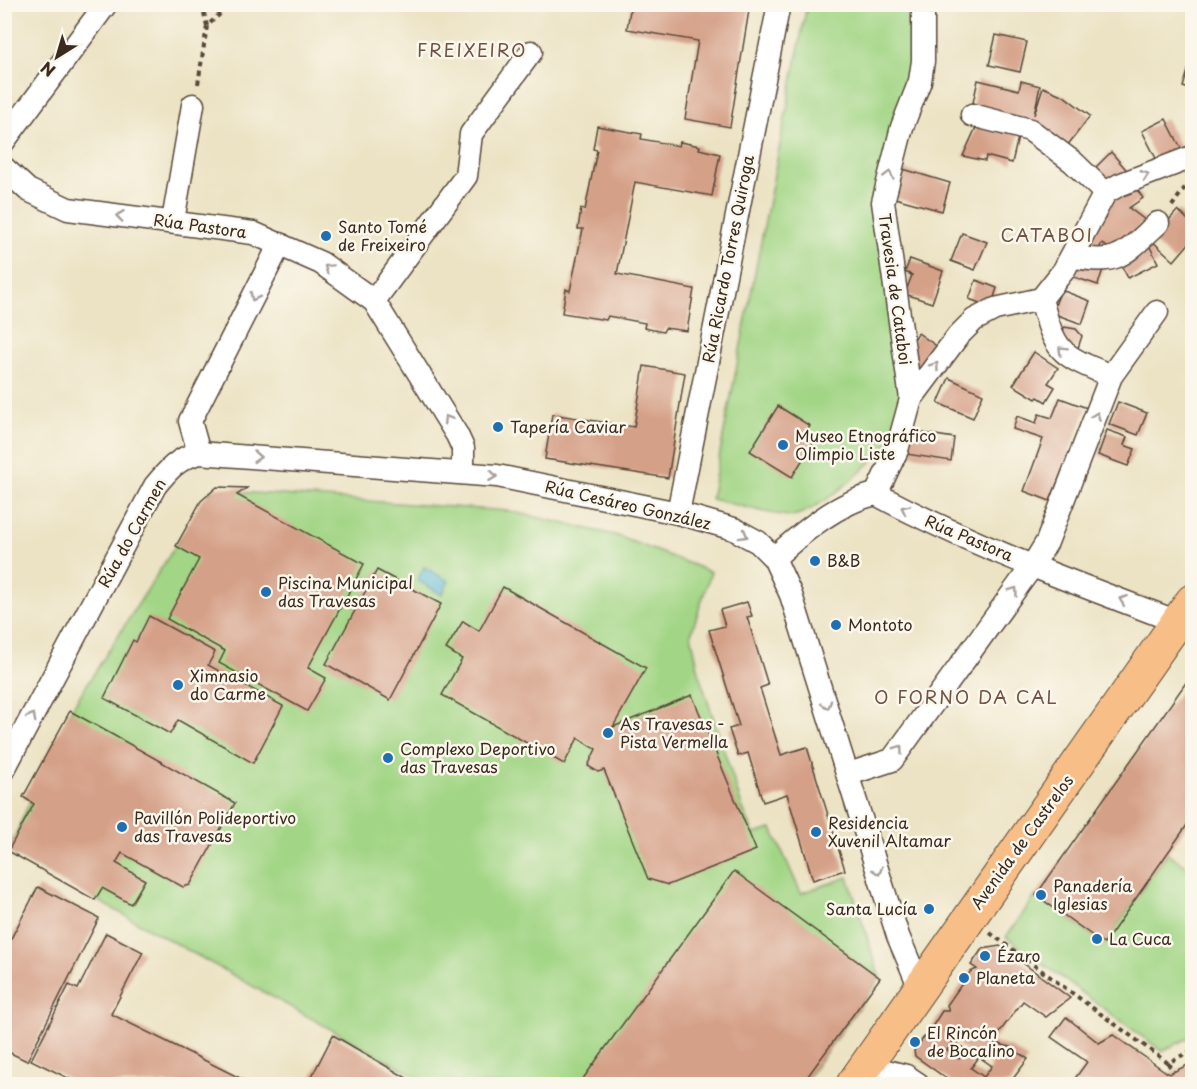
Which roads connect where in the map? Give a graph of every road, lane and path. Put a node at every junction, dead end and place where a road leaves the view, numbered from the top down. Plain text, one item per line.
1 (106, 4) edge
2 (202, 4) edge
3 (231, 4) edge
4 (779, 4) edge
5 (923, 4) edge
6 (207, 27) junction
7 (531, 52) dead end
8 (193, 105) joint
9 (972, 115) dead end
10 (4, 141) edge
11 (1192, 157) edge
12 (4, 168) edge
13 (1192, 176) edge
14 (1105, 193) junction
15 (173, 221) junction
16 (1158, 223) joint
17 (280, 244) junction
18 (1072, 256) junction
19 (1041, 299) junction
20 (374, 301) junction
21 (1157, 312) dead end
22 (1111, 376) junction
23 (911, 399) junction
24 (199, 453) junction
25 (463, 473) junction
26 (876, 494) junction
27 (678, 513) junction
28 (774, 558) junction
29 (1033, 564) junction
30 (1188, 617) edge
31 (4, 769) edge
32 (849, 774) junction
33 (989, 931) dead end
34 (920, 988) junction
35 (1192, 1050) edge
36 (1168, 1063) junction
37 (1173, 1072) dead end
38 (859, 1075) edge
39 (918, 1084) edge

1 - 10 street
2 - 6 path
3 - 6 path
4 - 27 street, Rúa Ricardo Torres Quiroga
23 -> 5 street, Travesia de Cataboi
6 - 8 path
7 - 20 street
8 - 15 street
9 - 14 street
14 -> 11 street
15 -> 12 street, Rúa Pastora
13 - 16 path
14 - 18 street
15 - 17 street, Rúa Pastora
16 - 18 street
20 -> 17 street, Rúa Pastora
17 -> 24 street
18 - 19 street
22 -> 19 street
23 -> 19 street
25 -> 20 street, Rúa Pastora
21 - 22 street
29 -> 22 street
23 - 26 street
24 -> 25 street, Rúa Cesáreo González
31 -> 24 street, Rúa do Carmen
25 -> 27 street, Rúa Cesáreo González
26 - 28 street
29 -> 26 street, Rúa Pastora
27 -> 28 street, Rúa Cesáreo González
28 -> 32 street, Rúa Cesáreo González
30 -> 29 street, Rúa Pastora
32 -> 29 street
30 - 34 main road, Avenida de Castrelos
32 -> 34 street, Rúa Cesáreo González
33 - 36 path
34 - 38 main road, Avenida de Castrelos
35 - 36 path
36 - 37 path
38 - 39 street

